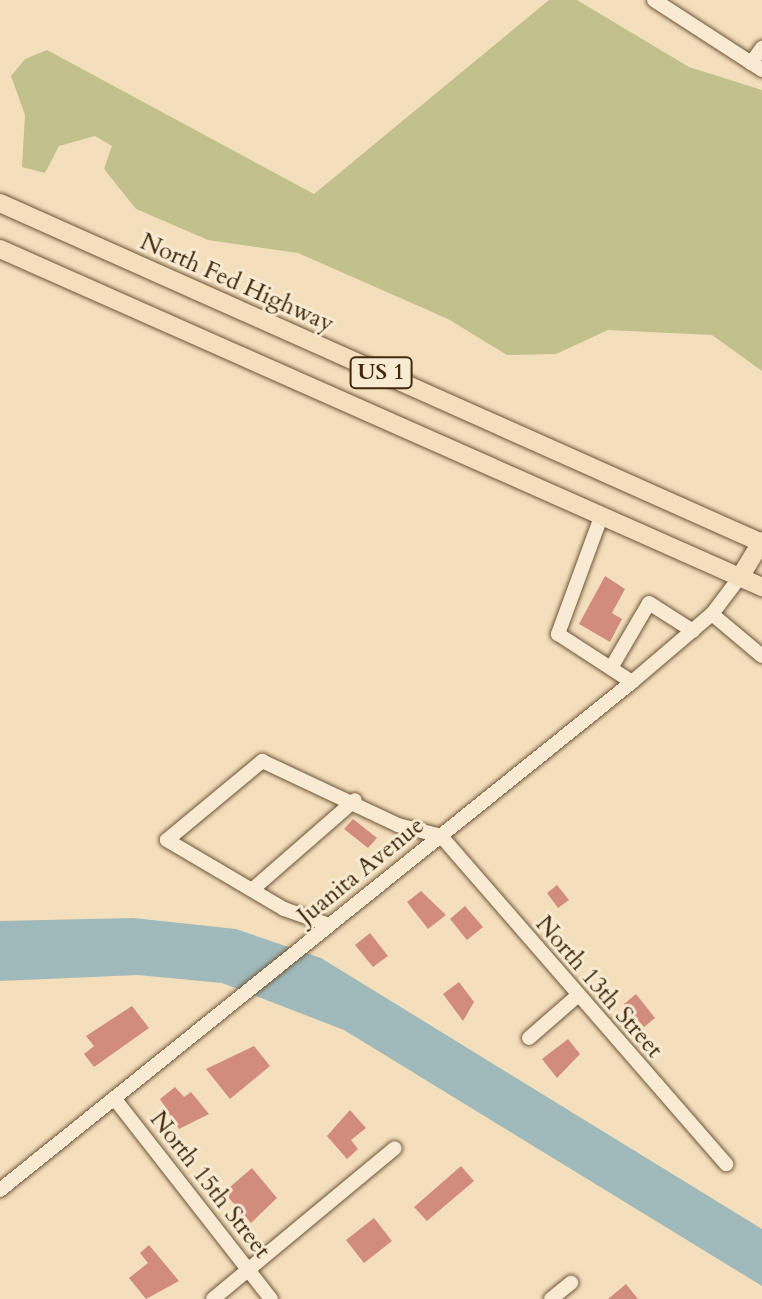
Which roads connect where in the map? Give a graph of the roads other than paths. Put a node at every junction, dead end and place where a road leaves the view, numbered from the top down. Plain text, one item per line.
1 (654, 0) edge
2 (762, 48) edge
3 (757, 66) edge
4 (4, 206) edge
5 (0, 249) edge
6 (601, 517) junction
7 (762, 542) edge
8 (740, 577) junction
9 (762, 587) edge
10 (712, 614) junction
11 (693, 631) junction
12 (762, 656) edge
13 (611, 668) junction
14 (632, 682) junction
15 (355, 800) junction
16 (441, 836) junction
17 (253, 889) junction
18 (329, 925) junction
19 (576, 997) junction
20 (529, 1038) dead end
21 (114, 1098) junction
22 (395, 1148) dead end
23 (726, 1164) dead end
24 (0, 1190) edge
25 (248, 1271) junction
26 (571, 1283) dead end
27 (213, 1299) edge
28 (271, 1299) edge
29 (551, 1299) edge

1 - 3 street
2 - 3 street
4 - 7 main road, North Fed Highway / US 1
5 - 6 main road, US 1
6 - 8 main road, US 1
6 - 13 street
7 - 8 main road
8 - 9 main road, US 1
8 - 10 street, Juanita Avenue
10 - 11 street, Juanita Avenue
10 - 12 street
11 - 13 street
11 - 14 street, Juanita Avenue
13 - 14 street
14 - 16 street, Juanita Avenue
15 - 16 street
15 - 17 street
15 - 17 street
16 - 18 street, Juanita Avenue
16 - 19 street, North 13th Street
17 - 18 street
18 - 21 street, Juanita Avenue
19 - 20 street
19 - 23 street, North 13th Street
21 - 24 street, Juanita Avenue
21 - 25 street, North 15th Street
22 - 25 street
25 - 27 street
25 - 28 street, North 15th Street
26 - 29 street

